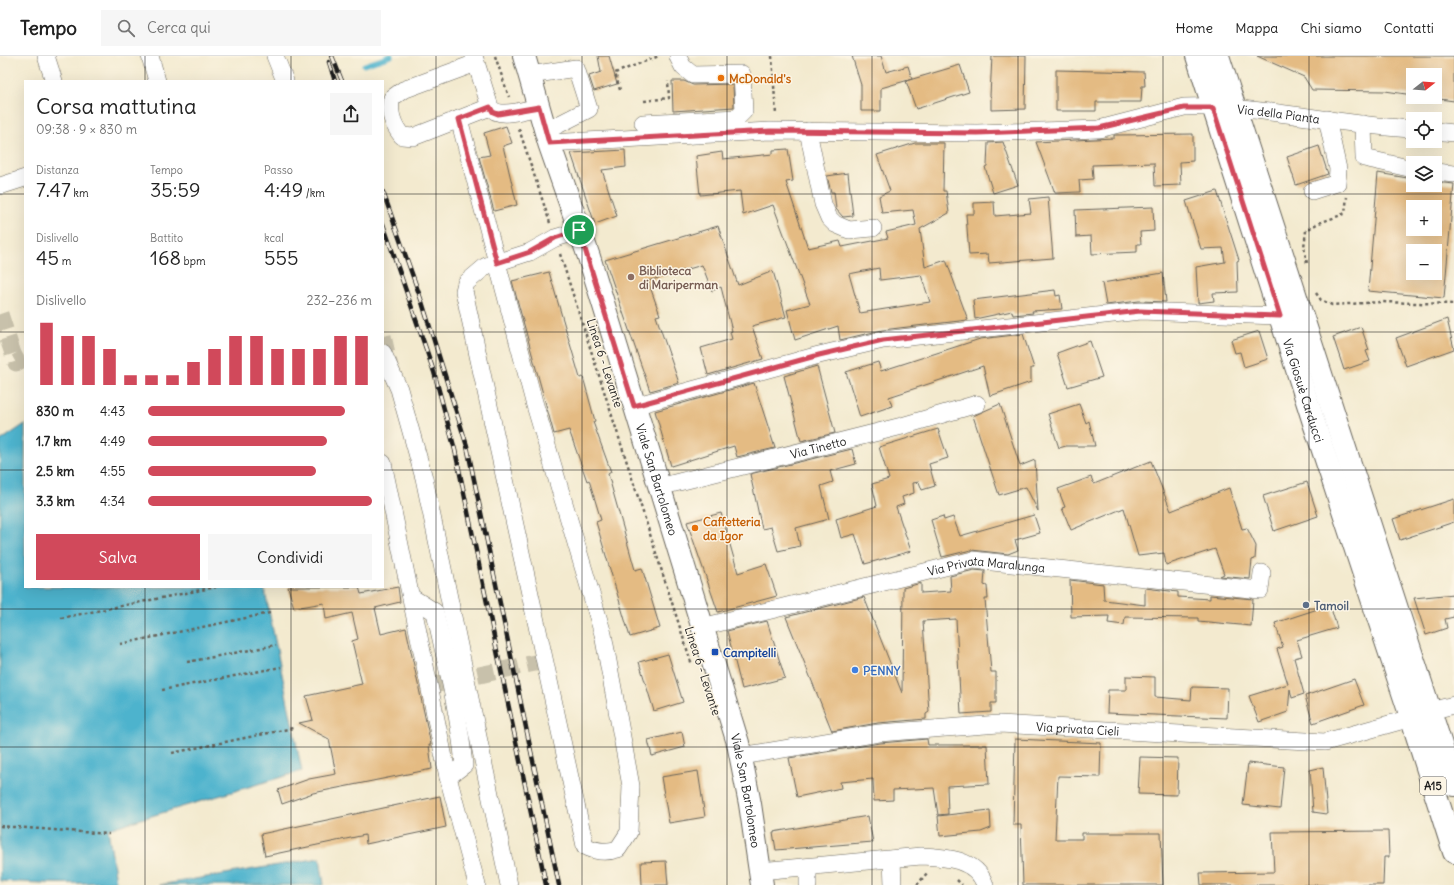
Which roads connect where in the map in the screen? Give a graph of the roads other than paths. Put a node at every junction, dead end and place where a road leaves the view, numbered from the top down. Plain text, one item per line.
1 (46, 56) edge
2 (150, 56) edge
3 (275, 56) edge
4 (678, 56) edge
5 (1197, 56) edge
6 (1218, 56) edge
7 (475, 59) edge
8 (527, 66) edge
9 (54, 80) edge
10 (157, 80) edge
11 (285, 80) edge
12 (490, 107) junction
13 (539, 107) junction
14 (1213, 108) junction
15 (1234, 108) junction
16 (459, 119) junction
17 (1327, 119) junction
18 (643, 123) dead end
19 (1362, 124) junction
20 (1406, 128) edge
21 (808, 131) junction
22 (1442, 132) edge
23 (1454, 133) edge
24 (548, 137) junction
25 (1406, 167) edge
26 (1442, 173) edge
27 (1454, 174) edge
28 (24, 178) edge
29 (0, 186) edge
30 (1312, 191) dead end
31 (873, 228) dead end
32 (579, 230) junction
33 (497, 263) junction
34 (1280, 316) junction
35 (384, 355) tunnel mouth
36 (977, 404) dead end
37 (634, 406) junction
38 (384, 468) edge
39 (659, 487) junction
40 (1262, 573) dead end
41 (702, 627) junction
42 (1454, 705) edge
43 (1422, 718) junction
44 (742, 756) junction
45 (1454, 785) edge
46 (1453, 850) edge
47 (892, 859) junction
48 (808, 867) junction
49 (761, 878) edge
50 (477, 885) edge
51 (509, 885) edge
52 (808, 885) edge
53 (893, 885) edge
54 (985, 885) edge

1 - 9 street
2 - 10 street
3 - 11 street
4 - 18 street
5 - 14 main road, Via Giosuè Carducci
6 - 15 main road, Via Giosuè Carducci
7 - 12 street
7 - 16 street
8 - 13 main road, Viale San Bartolomeo
8 - 24 street
12 - 13 street
12 - 16 street
13 - 24 main road, Viale San Bartolomeo
14 - 15 street, Via della Pianta
14 - 21 street, Via della Pianta
14 - 34 main road, Via Giosuè Carducci
15 - 17 street, Via della Pianta
15 - 43 main road, Via Giosuè Carducci
16 - 33 street
17 - 19 street, Via della Pianta
17 - 30 street
19 - 20 street, Via della Pianta
19 - 25 street
21 - 24 street, Via della Pianta
21 - 31 street
22 - 23 street
24 - 32 main road, Viale San Bartolomeo
26 - 27 street
28 - 29 street
32 - 33 street
32 - 37 main road, Viale San Bartolomeo
33 - 33 street
34 - 37 street
34 - 43 main road, Via Giosuè Carducci
35 - 51 street
36 - 39 street, Via Tinetto
37 - 39 main road, Viale San Bartolomeo
38 - 50 street
39 - 41 main road, Viale San Bartolomeo
40 - 41 street, Via Privata Maralunga
41 - 44 main road, Viale San Bartolomeo
42 - 43 street, Via privata Cieli
43 - 44 street, Via privata Cieli
43 - 45 main road, A15
43 - 46 main road, A15
44 - 49 main road, Viale San Bartolomeo
47 - 48 street
47 - 53 street
47 - 54 street
48 - 49 street
48 - 52 street

